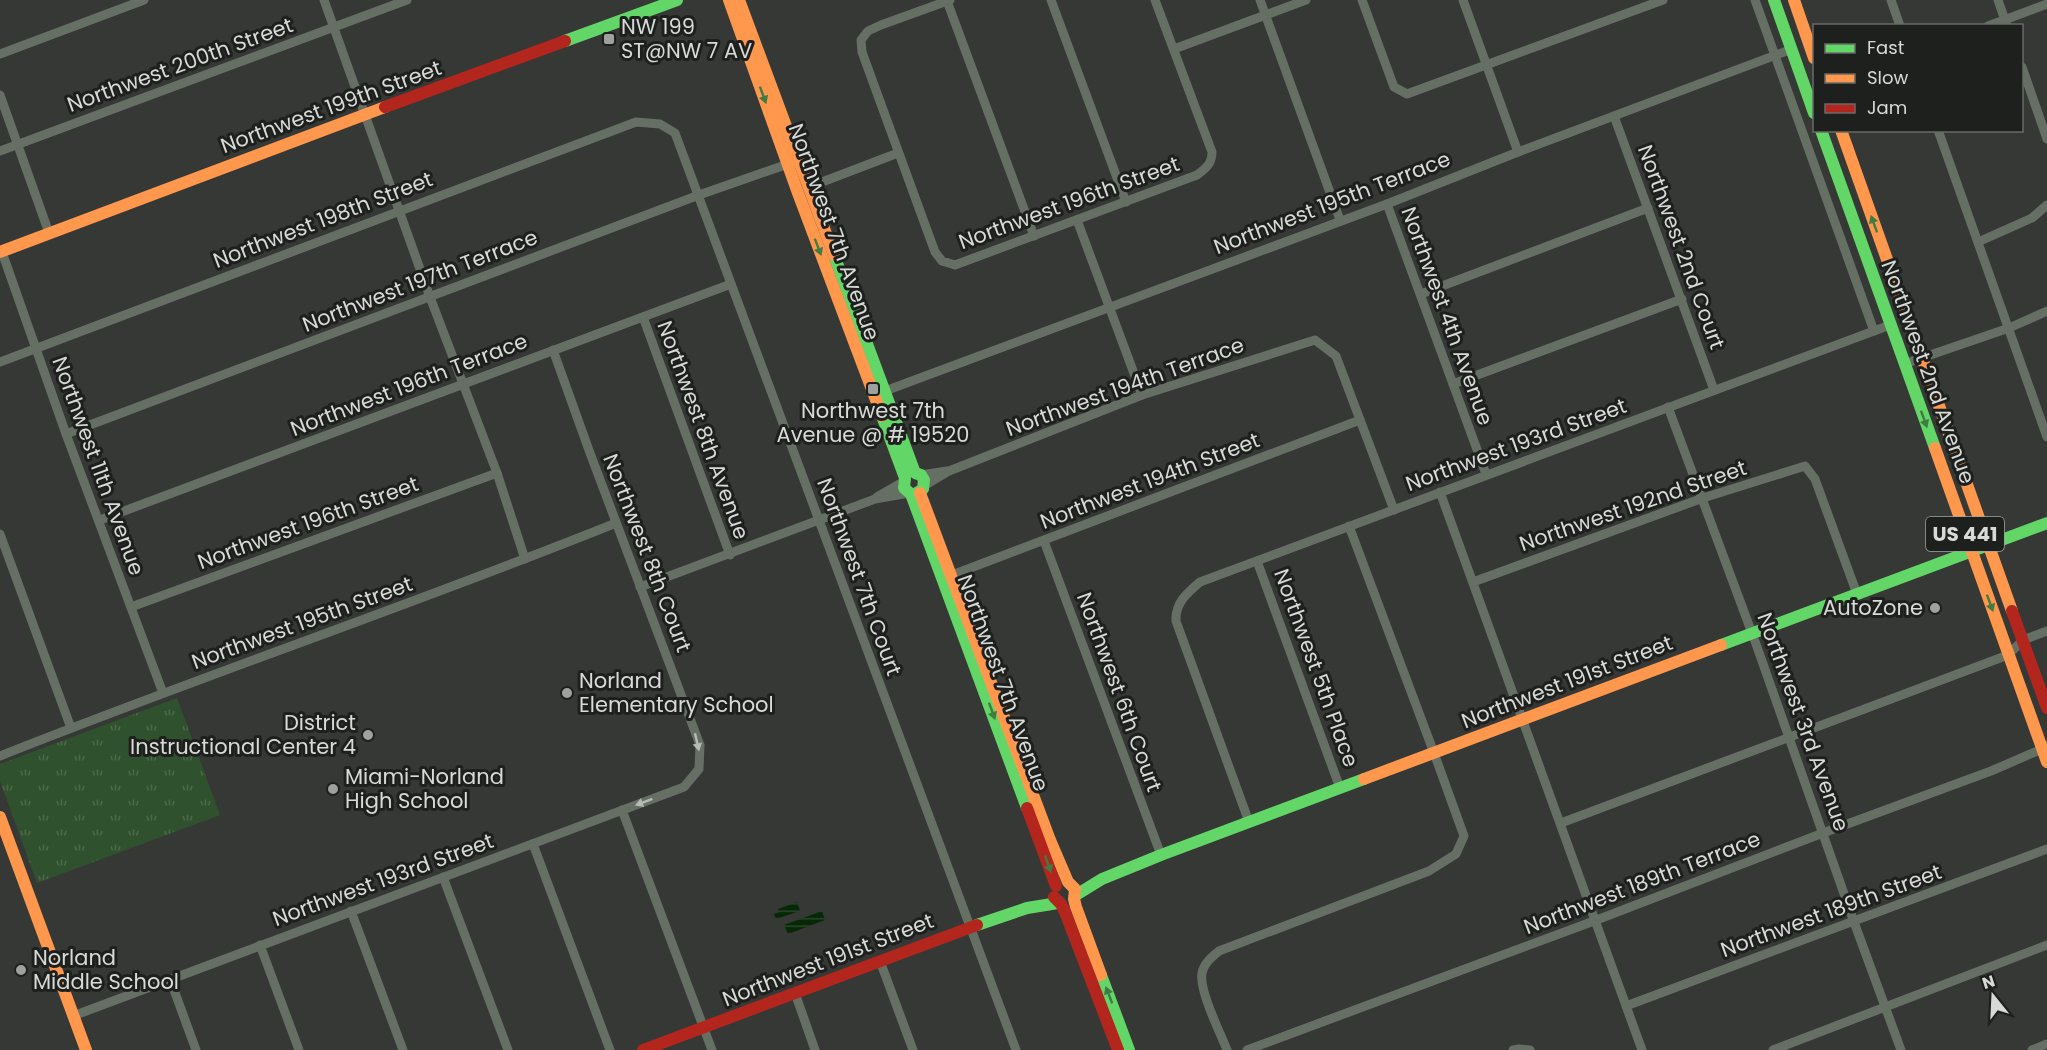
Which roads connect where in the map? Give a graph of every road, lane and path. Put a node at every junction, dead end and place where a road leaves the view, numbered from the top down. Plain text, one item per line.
1 (144, 0) edge
2 (324, 0) edge
3 (407, 0) edge
4 (677, 0) edge
5 (729, 0) edge
6 (739, 0) edge
7 (1051, 0) edge
8 (1155, 0) edge
9 (1260, 0) edge
10 (1306, 0) edge
11 (1362, 0) edge
12 (1463, 0) edge
13 (1663, 0) edge
14 (1755, 0) edge
15 (1774, 0) edge
16 (1794, 0) edge
17 (1892, 0) edge
18 (1998, 0) edge
19 (948, 1) edge
20 (2047, 4) edge
21 (1266, 15) junction
22 (2006, 22) edge
23 (1899, 24) edge
24 (334, 27) junction
25 (1792, 49) junction
26 (1174, 50) junction
27 (1813, 52) edge
28 (0, 54) edge
29 (1775, 55) junction
30 (1487, 65) junction
31 (2023, 70) edge
32 (1811, 92) edge
33 (0, 95) edge
34 (364, 115) junction
35 (1614, 116) junction
36 (660, 124) joint
37 (1822, 132) edge
38 (1841, 132) edge
39 (1939, 132) edge
40 (2047, 139) edge
41 (17, 144) junction
42 (0, 151) edge
43 (1518, 152) junction
44 (898, 153) junction
45 (788, 164) junction
46 (809, 187) junction
47 (699, 195) junction
48 (1126, 202) junction
49 (1387, 204) junction
50 (2047, 205) edge
51 (1648, 208) junction
52 (399, 211) junction
53 (1077, 220) junction
54 (1340, 220) junction
55 (50, 233) junction
56 (1034, 236) junction
57 (1978, 242) junction
58 (1, 252) edge
59 (731, 284) junction
60 (1420, 294) junction
61 (430, 297) junction
62 (1682, 299) junction
63 (1109, 306) junction
64 (2047, 311) edge
65 (643, 317) junction
66 (1890, 325) junction
67 (2009, 328) junction
68 (1874, 331) junction
69 (35, 348) junction
70 (554, 350) junction
71 (1922, 358) junction
72 (0, 362) edge
73 (1904, 364) junction
74 (463, 384) junction
75 (1453, 384) junction
76 (1714, 390) junction
77 (885, 391) junction
78 (1142, 396) junction
79 (1668, 407) junction
80 (2043, 413) edge
81 (1360, 420) junction
82 (66, 434) junction
83 (2047, 436) edge
84 (497, 472) junction
85 (1486, 474) junction
86 (914, 484) junction
87 (1440, 492) junction
88 (1703, 498) junction
89 (1394, 510) junction
90 (100, 520) junction
91 (819, 520) junction
92 (616, 523) junction
93 (2047, 523) edge
94 (1349, 526) junction
95 (0, 534) edge
96 (1044, 541) junction
97 (1989, 545) junction
98 (1971, 551) junction
99 (729, 555) junction
100 (525, 559) junction
101 (1257, 561) junction
102 (952, 575) junction
103 (1473, 582) junction
104 (641, 588) junction
105 (1857, 594) junction
106 (131, 607) junction
107 (2047, 631) edge
108 (1752, 634) junction
109 (2022, 640) junction
110 (2008, 655) junction
111 (163, 693) junction
112 (2047, 708) edge
113 (1523, 720) junction
114 (71, 728) junction
115 (1789, 737) junction
116 (2045, 746) edge
117 (1434, 753) junction
118 (0, 756) edge
119 (2047, 762) edge
120 (699, 769) joint
121 (1340, 788) junction
122 (622, 810) junction
123 (0, 817) edge
124 (1249, 822) junction
125 (1561, 823) junction
126 (1823, 832) junction
127 (533, 844) junction
128 (2047, 849) edge
129 (1161, 855) junction
130 (443, 877) junction
131 (1073, 890) junction
132 (1057, 896) junction
133 (351, 911) junction
134 (1594, 921) junction
135 (1854, 922) junction
136 (971, 927) junction
137 (260, 945) junction
138 (2047, 945) edge
139 (880, 961) junction
140 (170, 979) junction
141 (795, 993) junction
142 (1626, 1005) junction
143 (1885, 1007) junction
144 (73, 1016) junction
145 (704, 1027) junction
146 (2047, 1044) edge
147 (1516, 1049) edge
148 (86, 1050) edge
149 (196, 1050) edge
150 (299, 1050) edge
151 (403, 1050) edge
152 (508, 1050) edge
153 (610, 1050) edge
154 (644, 1050) edge
155 (711, 1050) edge
156 (815, 1050) edge
157 (913, 1050) edge
158 (1016, 1050) edge
159 (1118, 1050) edge
160 (1129, 1050) edge
161 (1227, 1050) edge
162 (1246, 1050) edge
163 (1530, 1050) edge
164 (1642, 1050) edge
165 (1773, 1050) edge
166 (1901, 1050) edge
167 (2032, 1050) edge

1 - 28 street
2 - 24 street
3 - 24 street, Northwest 200th Street
4 - 34 street, Northwest 199th Street
5 -> 45 street, Northwest 7th Avenue
6 - 46 street, Northwest 7th Avenue
7 - 48 street
8 - 26 street
9 - 21 street
10 - 21 street
11 - 30 street
12 - 30 street
13 - 30 street
14 - 29 street
15 - 25 street
16 - 27 street
17 - 23 street
18 - 22 street
19 - 44 street
19 - 56 street
20 - 22 street
21 - 26 street
21 - 54 street
24 - 34 street
24 - 41 street, Northwest 200th Street
25 - 29 street, Northwest 195th Terrace
25 - 32 street
26 - 48 street, Northwest 196th Street
29 - 35 street, Northwest 195th Terrace
29 - 68 street
30 - 43 street
31 - 40 street
33 - 41 street
34 - 52 street
34 - 55 street, Northwest 199th Street
35 - 43 street, Northwest 195th Terrace
35 - 51 street, Northwest 2nd Court
36 - 47 street, Northwest 7th Court
36 - 52 street, Northwest 198th Street
37 - 66 street, Northwest 2nd Avenue / US 441
71 -> 38 street, Northwest 2nd Avenue / US 441
39 - 57 street
41 - 42 street, Northwest 200th Street
41 - 55 street
43 - 49 street, Northwest 195th Terrace
44 - 46 street
44 - 56 street, Northwest 196th Street
45 - 47 street, Northwest 197th Terrace
45 -> 86 street, Northwest 7th Avenue
46 - 77 street, Northwest 7th Avenue
47 - 59 street, Northwest 7th Court
47 - 61 street, Northwest 197th Terrace
48 - 53 street, Northwest 196th Street
49 - 54 street, Northwest 195th Terrace
49 - 60 street, Northwest 4th Avenue
50 - 57 street
51 - 60 street
51 - 62 street, Northwest 2nd Court
52 - 61 street
52 - 69 street, Northwest 198th Street
53 - 56 street, Northwest 196th Street
53 - 63 street
54 - 63 street, Northwest 195th Terrace
55 - 58 street, Northwest 199th Street
57 - 67 street
58 - 69 street, Northwest 11th Avenue
59 - 65 street, Northwest 196th Terrace
59 - 91 street, Northwest 7th Court
60 - 75 street, Northwest 4th Avenue
61 - 74 street
61 - 82 street, Northwest 197th Terrace
62 - 75 street
62 - 76 street, Northwest 2nd Court
63 - 77 street, Northwest 195th Terrace
63 - 78 street
64 - 67 street
65 - 70 street, Northwest 196th Terrace
65 - 99 street, Northwest 8th Avenue
66 - 68 street, Northwest 193rd Street
66 - 73 street, Northwest 2nd Avenue / US 441
67 - 71 street
67 - 80 street
68 - 76 street, Northwest 193rd Street
69 - 72 street, Northwest 198th Street
69 - 82 street, Northwest 11th Avenue
70 - 74 street, Northwest 196th Terrace
70 - 92 street, Northwest 8th Court
71 - 73 street
71 - 97 street, Northwest 2nd Avenue / US 441
73 -> 98 street, Northwest 2nd Avenue / US 441
74 - 84 street
74 - 90 street, Northwest 196th Terrace
75 - 85 street, Northwest 4th Avenue
76 - 79 street, Northwest 193rd Street
77 - 86 street, Northwest 7th Avenue
78 - 81 street, Northwest 194th Terrace
78 - 86 street, Northwest 194th Terrace
79 - 85 street, Northwest 193rd Street
79 - 88 street, Northwest 3rd Avenue
80 - 83 street
81 - 89 street
81 - 96 street, Northwest 194th Street
82 - 90 street, Northwest 11th Avenue
84 - 100 street
84 - 106 street, Northwest 196th Street
85 - 87 street, Northwest 193rd Street
86 - 91 street, Northwest 194th Terrace
86 - 102 street, Northwest 7th Avenue
86 -> 132 street, Northwest 7th Avenue
87 - 89 street, Northwest 193rd Street
87 - 103 street
88 - 103 street, Northwest 192nd Street
88 - 105 street, Northwest 192nd Street
88 - 108 street, Northwest 3rd Avenue
89 - 94 street, Northwest 193rd Street
90 - 106 street, Northwest 11th Avenue
91 - 99 street, Northwest 194th Terrace
91 - 136 street, Northwest 7th Court
92 - 100 street, Northwest 195th Street
92 - 104 street, Northwest 8th Court
93 - 97 street, Northwest 191st Street
94 - 101 street, Northwest 193rd Street
94 - 117 street
95 - 114 street
96 - 102 street, Northwest 194th Street
96 - 129 street, Northwest 6th Court
97 - 98 street, Northwest 191st Street
97 - 109 street, Northwest 2nd Avenue / US 441
98 - 105 street, Northwest 191st Street
98 -> 110 street, Northwest 2nd Avenue / US 441
99 - 104 street, Northwest 194th Terrace
100 - 111 street, Northwest 195th Street
101 - 121 street, Northwest 5th Place
101 - 124 street, Northwest 193rd Street
102 - 131 street, Northwest 7th Avenue
103 - 113 street
104 -> 120 street, Northwest 8th Court
105 - 108 street, Northwest 191st Street
106 - 111 street, Northwest 11th Avenue
107 - 109 street
108 - 113 street, Northwest 191st Street
108 - 115 street, Northwest 3rd Avenue
109 - 110 street
109 - 112 street, Northwest 2nd Avenue / US 441
110 - 115 street
110 - 116 street, Northwest 2nd Avenue / US 441
111 - 114 street, Northwest 195th Street
113 - 117 street, Northwest 191st Street
113 - 125 street
114 - 118 street, Northwest 195th Street
115 - 125 street
115 - 126 street, Northwest 3rd Avenue
116 - 119 street, Northwest 2nd Avenue / US 441
116 - 126 street, Northwest 189th Terrace
117 - 121 street, Northwest 191st Street
117 - 161 street
120 -> 122 street, Northwest 193rd Street
121 - 124 street, Northwest 191st Street
122 - 127 street, Northwest 193rd Street
122 - 145 street
123 - 144 street
124 - 129 street, Northwest 191st Street
125 - 134 street
126 - 134 street, Northwest 189th Terrace
126 - 135 street, Northwest 3rd Avenue
127 - 130 street, Northwest 193rd Street
127 - 153 street
128 - 135 street, Northwest 189th Street
129 - 131 street, Northwest 191st Street
130 - 133 street, Northwest 193rd Street
130 - 152 street
131 - 132 street
131 - 132 street
160 -> 131 street, Northwest 7th Avenue
132 - 136 street, Northwest 191st Street
132 - 159 street, Northwest 7th Avenue
133 - 137 street, Northwest 193rd Street
133 - 151 street
134 - 142 street
134 - 162 street, Northwest 189th Terrace
135 - 142 street, Northwest 189th Street
135 - 143 street, Northwest 3rd Avenue
136 - 139 street, Northwest 191st Street
136 - 158 street, Northwest 7th Court
137 - 140 street, Northwest 193rd Street
137 - 150 street
138 - 143 street
139 - 141 street, Northwest 191st Street
139 - 157 street
140 - 144 street, Northwest 193rd Street
140 - 149 street
141 - 145 street, Northwest 191st Street
141 - 156 street
142 - 164 street
143 - 165 street
143 - 166 street, Northwest 3rd Avenue
144 - 148 street
145 - 154 street, Northwest 191st Street
145 - 155 street
146 - 167 street
147 - 163 street

